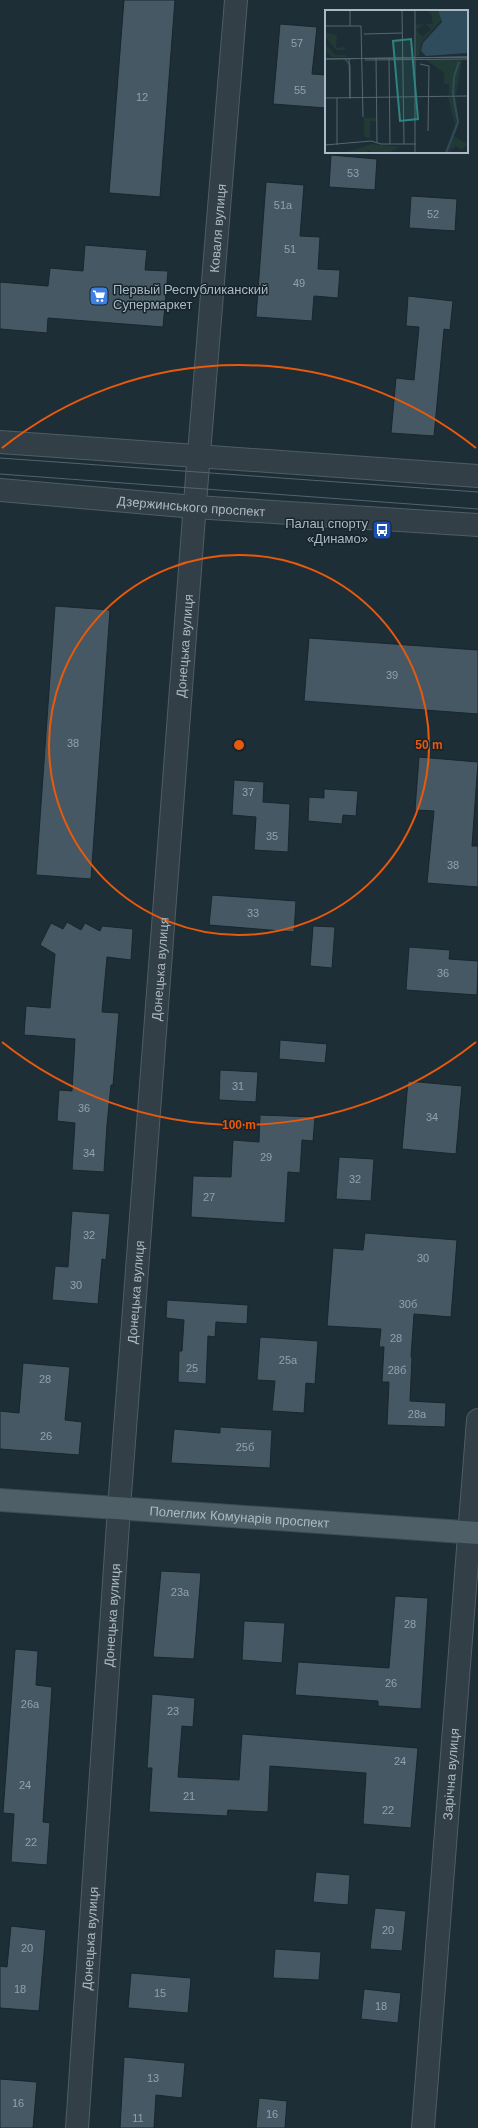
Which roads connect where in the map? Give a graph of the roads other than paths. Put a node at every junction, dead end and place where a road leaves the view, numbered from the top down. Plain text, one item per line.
1 (236, 0) edge
2 (0, 442) edge
3 (198, 456) junction
4 (478, 476) edge
5 (0, 490) edge
6 (195, 506) junction
7 (478, 526) edge
8 (478, 1420) edge
9 (0, 1500) edge
10 (119, 1508) junction
11 (473, 1533) edge
12 (77, 2128) edge
13 (423, 2128) edge

1 - 3 street, Коваля вулиця
2 - 3 street
3 - 4 street
3 - 6 street, Донецька вулиця
5 - 6 street, Дзержинського проспект
6 - 7 street, Дзержинського проспект
6 - 10 street, Донецька вулиця
8 - 11 street, Зарічна вулиця
9 - 10 main road, Полеглих Комунарів проспект
10 - 11 main road, Полеглих Комунарів проспект
10 - 12 street, Донецька вулиця
11 - 13 street, Зарічна вулиця

